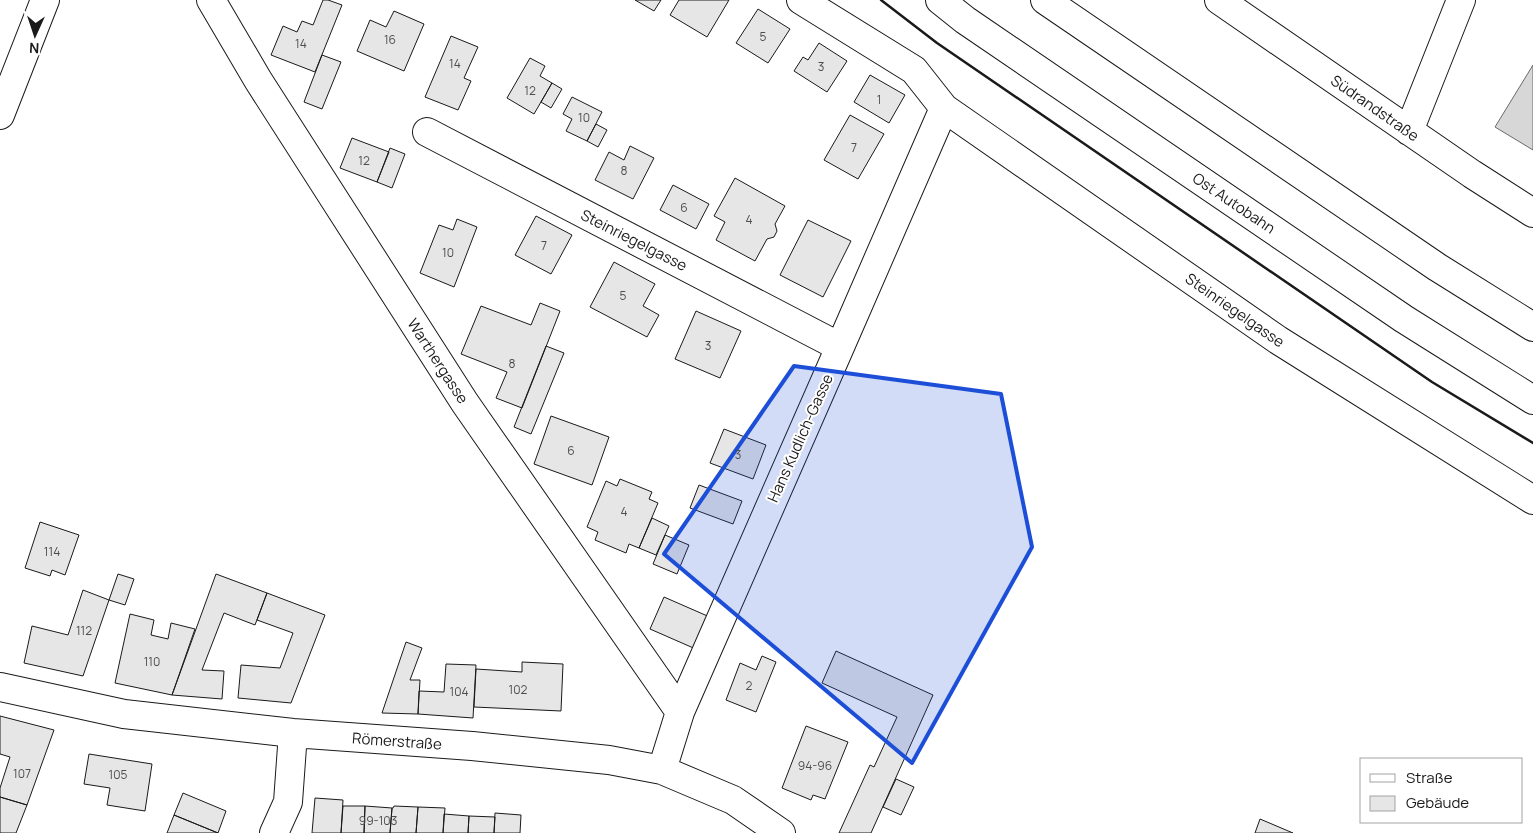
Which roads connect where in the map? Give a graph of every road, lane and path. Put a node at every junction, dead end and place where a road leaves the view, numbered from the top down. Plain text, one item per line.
1 (45, 0) edge
2 (211, 0) edge
3 (801, 0) edge
4 (940, 0) edge
5 (1045, 0) edge
6 (1219, 0) edge
7 (1462, 0) edge
8 (944, 108) junction
9 (0, 115) edge
10 (1409, 131) junction
11 (427, 132) dead end
12 (1533, 213) edge
13 (1533, 327) edge
14 (840, 347) junction
15 (1533, 400) edge
16 (1533, 500) edge
17 (0, 687) edge
18 (680, 712) junction
19 (293, 733) junction
20 (662, 770) junction
21 (274, 833) edge
22 (781, 833) edge

1 - 9 main road
2 - 18 main road, Warthergasse
3 - 8 main road, Steinriegelgasse
4 - 15 main road, Ost Autobahn
5 - 13 main road
6 - 10 main road, Südrandstraße
7 - 10 main road
8 - 14 main road, Hans Kudlich-Gasse
8 - 16 main road, Steinriegelgasse
10 - 12 main road, Südrandstraße
11 - 14 main road, Steinriegelgasse
14 - 18 main road, Hans Kudlich-Gasse
17 - 19 main road, Römerstraße
18 - 20 main road, Hans Kudlich-Gasse
19 - 20 main road, Römerstraße
19 - 21 main road
20 - 22 main road, Römerstraße

